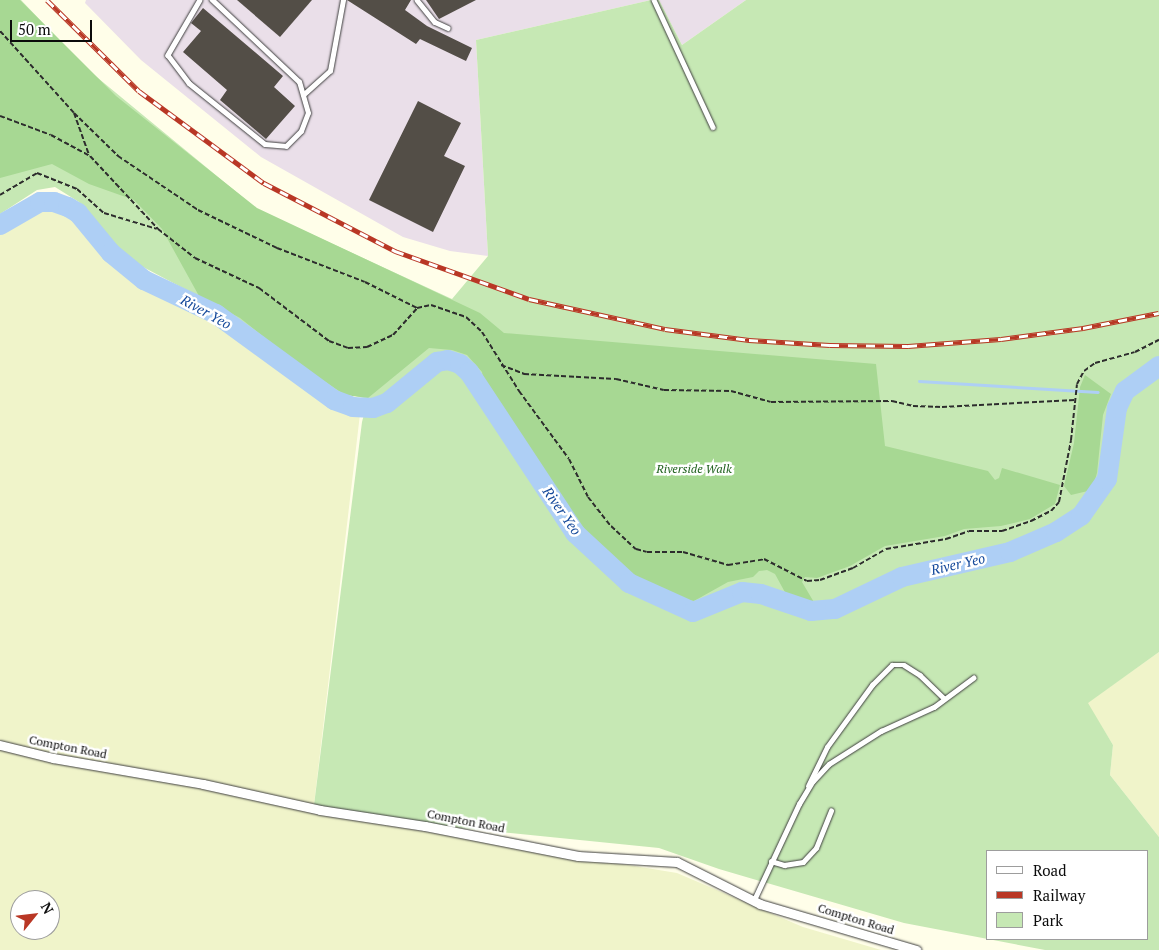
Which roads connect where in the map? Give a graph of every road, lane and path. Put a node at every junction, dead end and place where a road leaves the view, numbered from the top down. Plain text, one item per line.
1 (200, 0) edge
2 (212, 0) edge
3 (343, 0) edge
4 (417, 0) edge
5 (654, 0) edge
6 (448, 28) dead end
7 (0, 31) edge
8 (303, 95) junction
9 (74, 113) junction
10 (0, 116) edge
11 (713, 127) dead end
12 (90, 156) junction
13 (0, 196) edge
14 (158, 230) junction
15 (417, 308) junction
16 (1159, 340) edge
17 (501, 364) junction
18 (1075, 400) junction
19 (973, 678) dead end
20 (944, 698) junction
21 (0, 745) edge
22 (808, 790) junction
23 (831, 811) dead end
24 (771, 861) junction
25 (754, 900) junction
26 (916, 950) edge

1 - 8 lane
2 - 8 lane
3 - 8 lane
4 - 6 lane
5 - 11 lane
7 - 9 path
9 - 12 path
9 - 15 path
10 - 12 path
12 - 14 path
13 - 14 path
14 - 15 path
15 - 17 path
16 - 18 path
17 - 18 path
17 - 18 path
19 - 20 lane
20 - 22 lane
20 - 22 lane
21 - 25 street, Compton Road
22 - 24 lane
23 - 24 lane
24 - 25 lane
25 - 26 street, Compton Road

